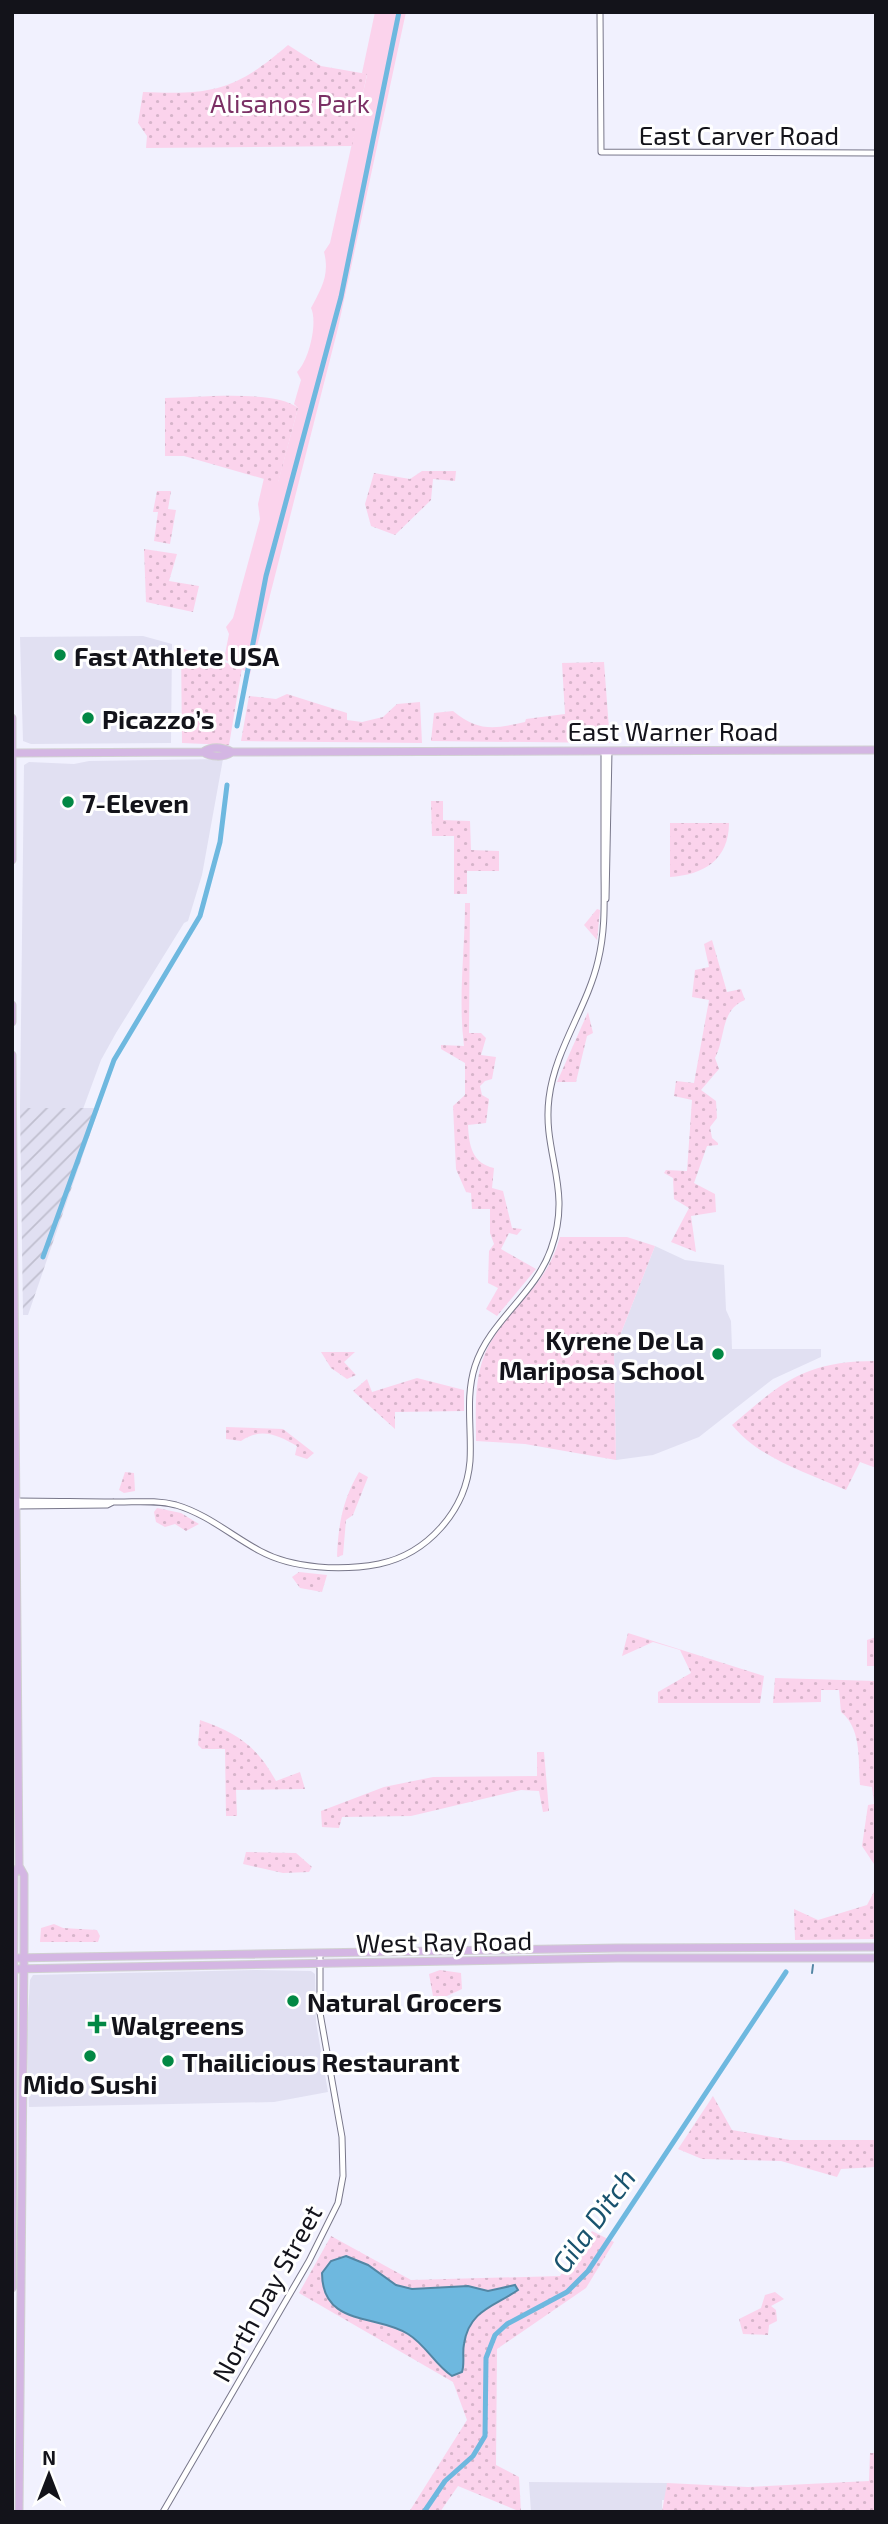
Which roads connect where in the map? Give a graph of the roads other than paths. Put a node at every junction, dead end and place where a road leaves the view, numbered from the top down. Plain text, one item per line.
1 (600, 12) edge
2 (876, 153) edge
3 (12, 718) edge
4 (876, 750) edge
5 (607, 751) junction
6 (12, 753) edge
7 (12, 860) edge
8 (12, 1005) edge
9 (12, 1022) edge
10 (12, 1055) edge
11 (17, 1503) junction
12 (19, 1866) junction
13 (876, 1947) edge
14 (320, 1953) junction
15 (14, 1958) edge
16 (24, 1958) junction
17 (876, 1958) edge
18 (320, 1964) junction
19 (17, 1969) edge
20 (12, 2288) edge
21 (19, 2512) edge
22 (163, 2512) edge

1 - 2 street, East Carver Road
3 - 6 main road
4 - 5 main road, East Warner Road
5 - 6 main road, East Warner Road
5 - 11 street
6 - 7 main road
8 - 9 main road
10 - 11 main road
11 - 12 main road
12 - 15 main road
12 - 16 main road
13 - 14 main road, West Ray Road
14 - 16 main road, West Ray Road
14 - 18 street, North Day Street
15 - 16 main road, West Ray Road
15 - 19 main road
16 - 19 main road
17 - 18 main road, West Ray Road
18 - 19 main road, West Ray Road
18 - 22 street, North Day Street
19 - 20 main road
19 - 21 main road

